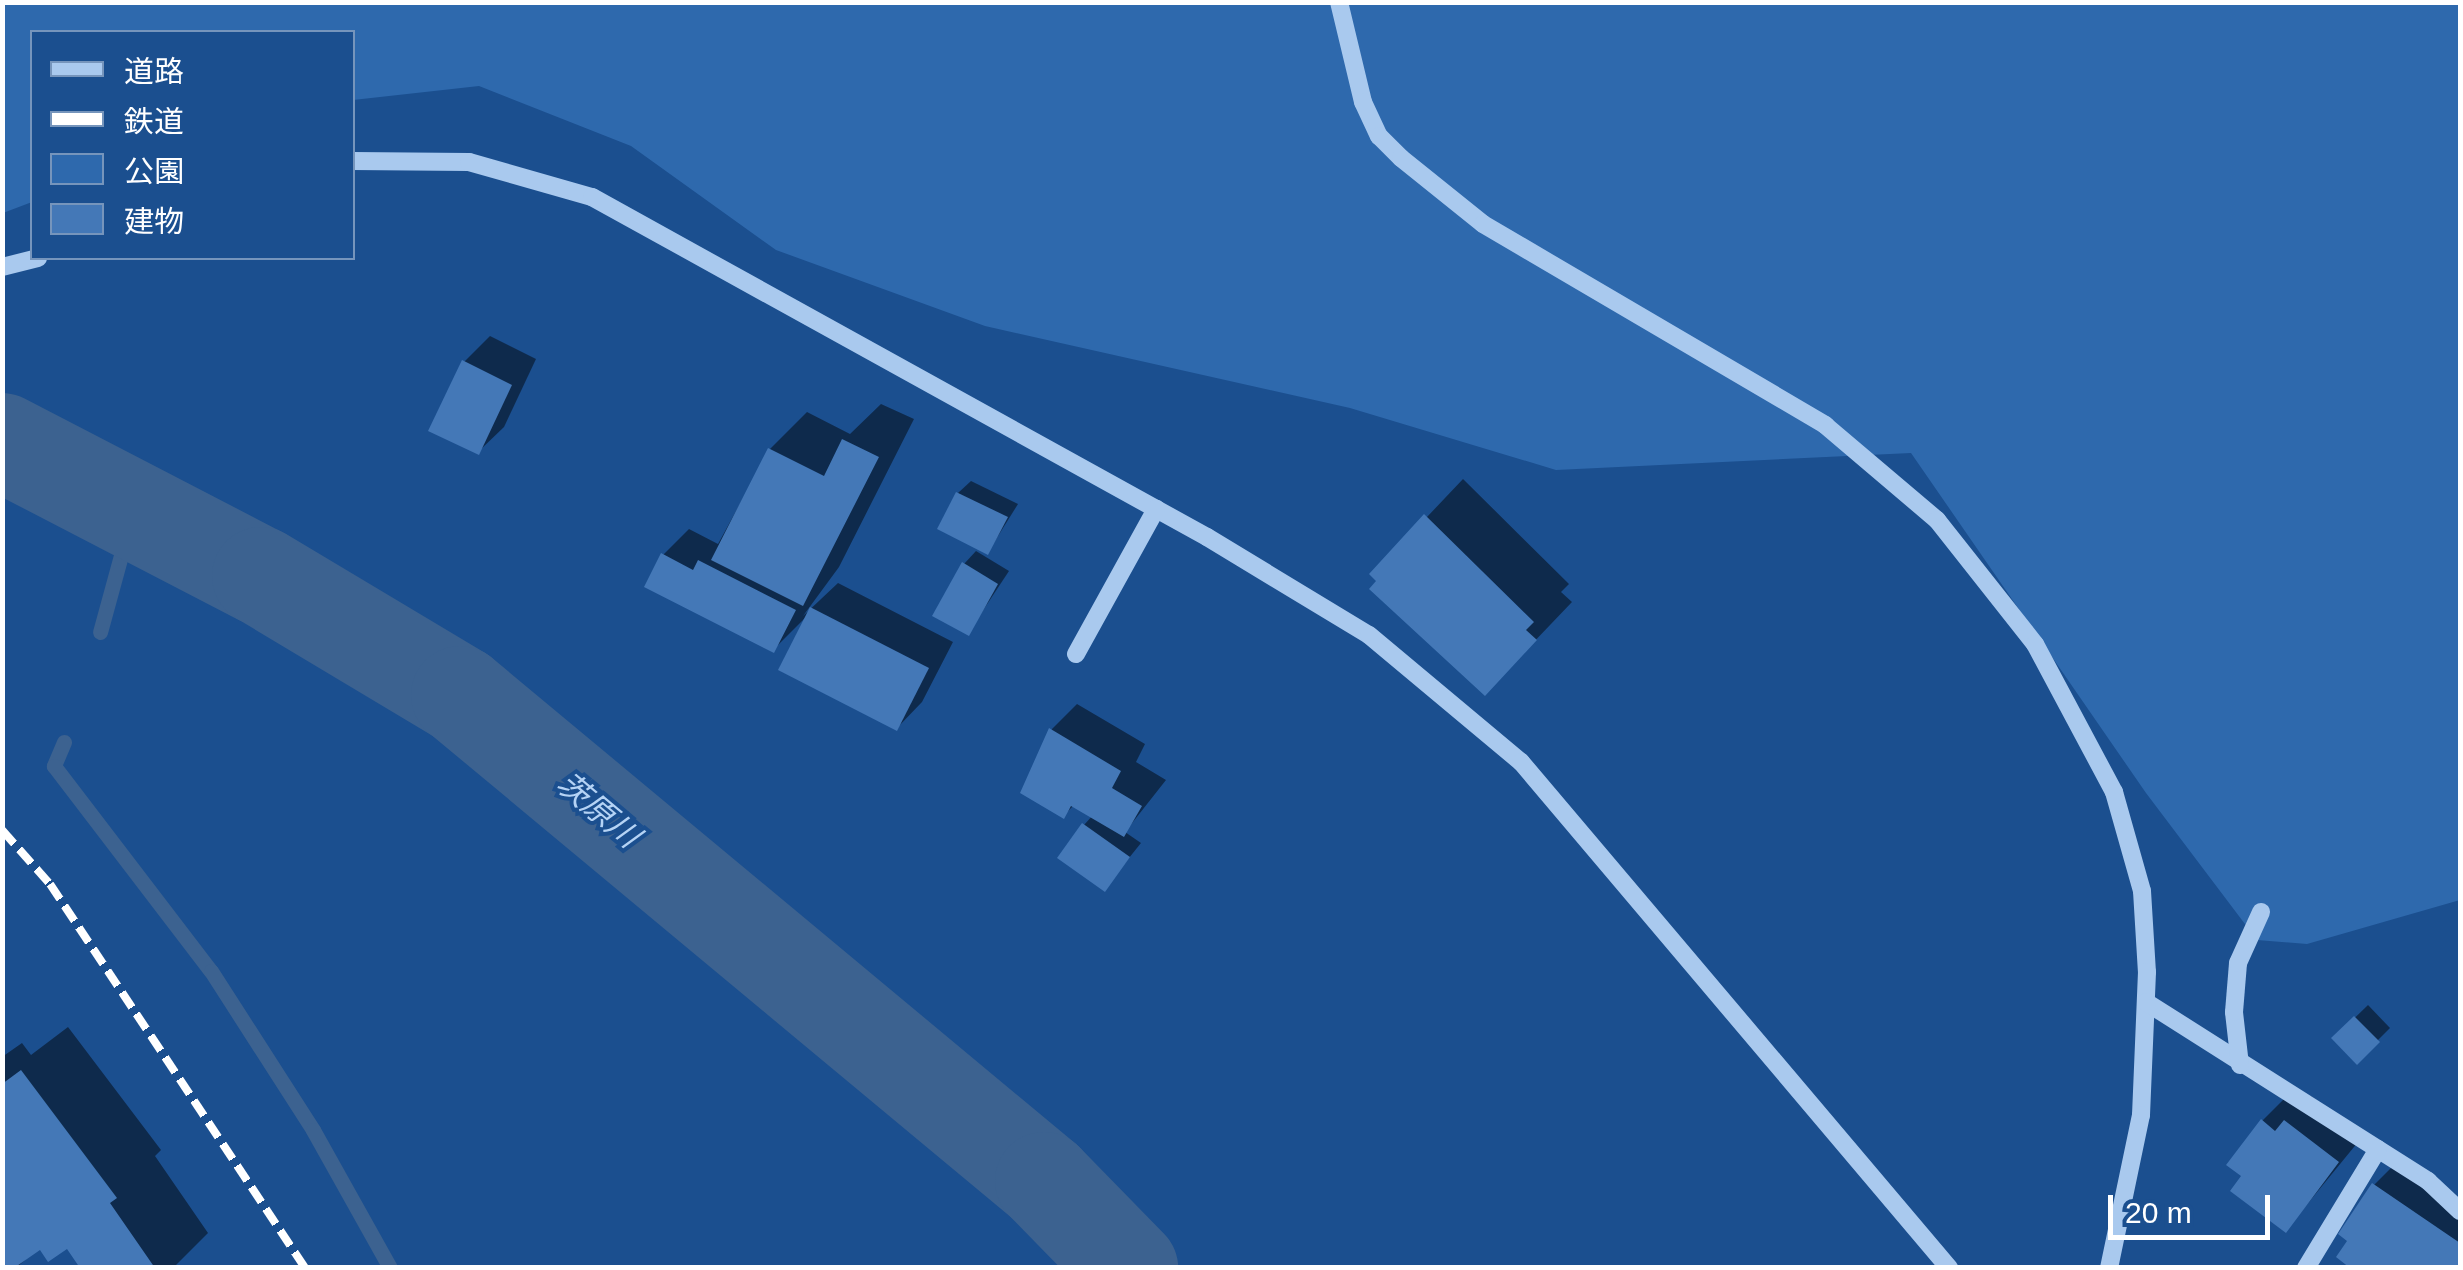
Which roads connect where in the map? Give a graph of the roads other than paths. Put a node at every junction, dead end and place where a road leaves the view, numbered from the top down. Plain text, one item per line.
1 (1340, 2) edge
2 (355, 161) edge
3 (30, 260) edge
4 (2, 267) edge
5 (1156, 509) junction
6 (1076, 654) dead end
7 (2261, 912) dead end
8 (2146, 1002) junction
9 (2240, 1064) junction
10 (2378, 1149) junction
11 (2460, 1211) edge
12 (1950, 1268) edge
13 (2109, 1268) edge
14 (2306, 1268) edge

1 - 8 street
2 - 5 street
3 - 4 street
5 - 6 street
5 - 12 street
7 - 9 street
8 - 9 street
8 - 13 street
9 - 10 street
10 - 11 street
10 - 14 street

